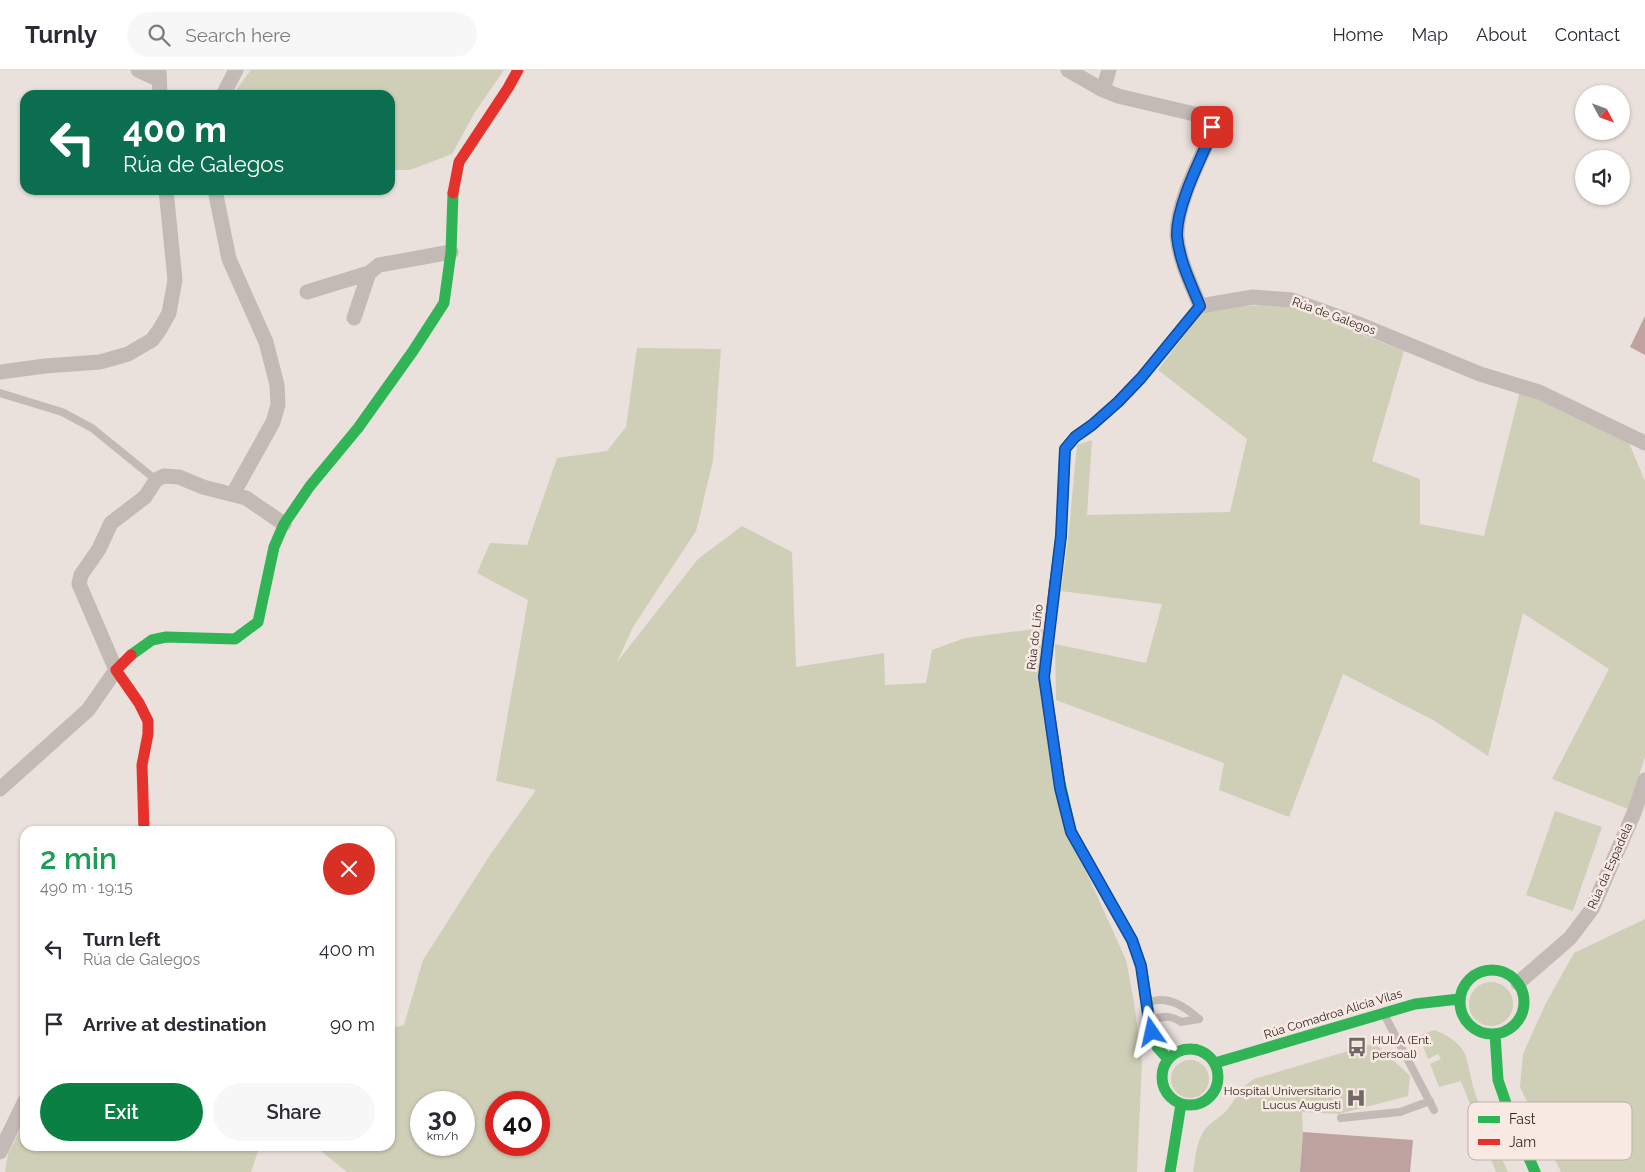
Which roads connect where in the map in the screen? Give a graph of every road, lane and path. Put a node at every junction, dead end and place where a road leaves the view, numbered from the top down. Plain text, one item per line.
1 (138, 70) edge
2 (236, 70) edge
3 (518, 70) edge
4 (1068, 70) edge
5 (1109, 70) edge
6 (159, 82) edge
7 (1101, 89) junction
8 (226, 90) edge
9 (166, 195) edge
10 (216, 195) edge
11 (451, 252) junction
12 (369, 273) junction
13 (307, 292) dead end
14 (1200, 306) junction
15 (354, 318) dead end
16 (0, 372) edge
17 (0, 393) edge
18 (1645, 443) edge
19 (156, 480) junction
20 (234, 494) junction
21 (284, 524) junction
22 (116, 670) junction
23 (1645, 780) edge
24 (0, 789) edge
25 (144, 826) edge
26 (1518, 983) junction
27 (1460, 999) junction
28 (1146, 1003) junction
29 (1383, 1012) junction
30 (1149, 1021) junction
31 (1495, 1034) junction
32 (1168, 1060) junction
33 (1215, 1063) junction
34 (1430, 1102) junction
35 (1506, 1102) edge
36 (1181, 1104) junction
37 (1434, 1110) dead end
38 (20, 1111) edge
39 (1341, 1118) dead end
40 (0, 1152) edge
41 (1531, 1160) edge
42 (1170, 1172) edge
43 (1536, 1172) edge

1 - 6 street
2 - 8 street
3 - 11 street
4 - 7 street
5 - 7 street
7 - 14 street
9 - 16 street
10 - 20 street
11 - 12 street
11 - 21 street
12 - 13 street
12 - 15 street
14 - 18 street, Rúa de Galegos
14 - 28 street, Rúa do Liño
17 - 19 lane
19 - 20 street
19 - 22 street
20 - 21 street
21 - 22 street
22 - 24 street
22 - 25 street
23 - 26 street, Rúa da Espadela
26 - 27 street
26 - 31 street
27 - 29 street, Rúa Comadroa Alicia Vilas
27 - 31 street
28 - 30 street, Rúa do Liño
28 - 30 lane
29 - 33 street, Rúa Comadroa Alicia Vilas
29 - 34 lane
30 - 32 street, Rúa do Liño
31 - 35 street
32 - 33 street
32 - 36 street
33 - 36 street
34 - 37 lane
34 - 39 lane
36 - 42 street
38 - 40 street
41 - 43 street

